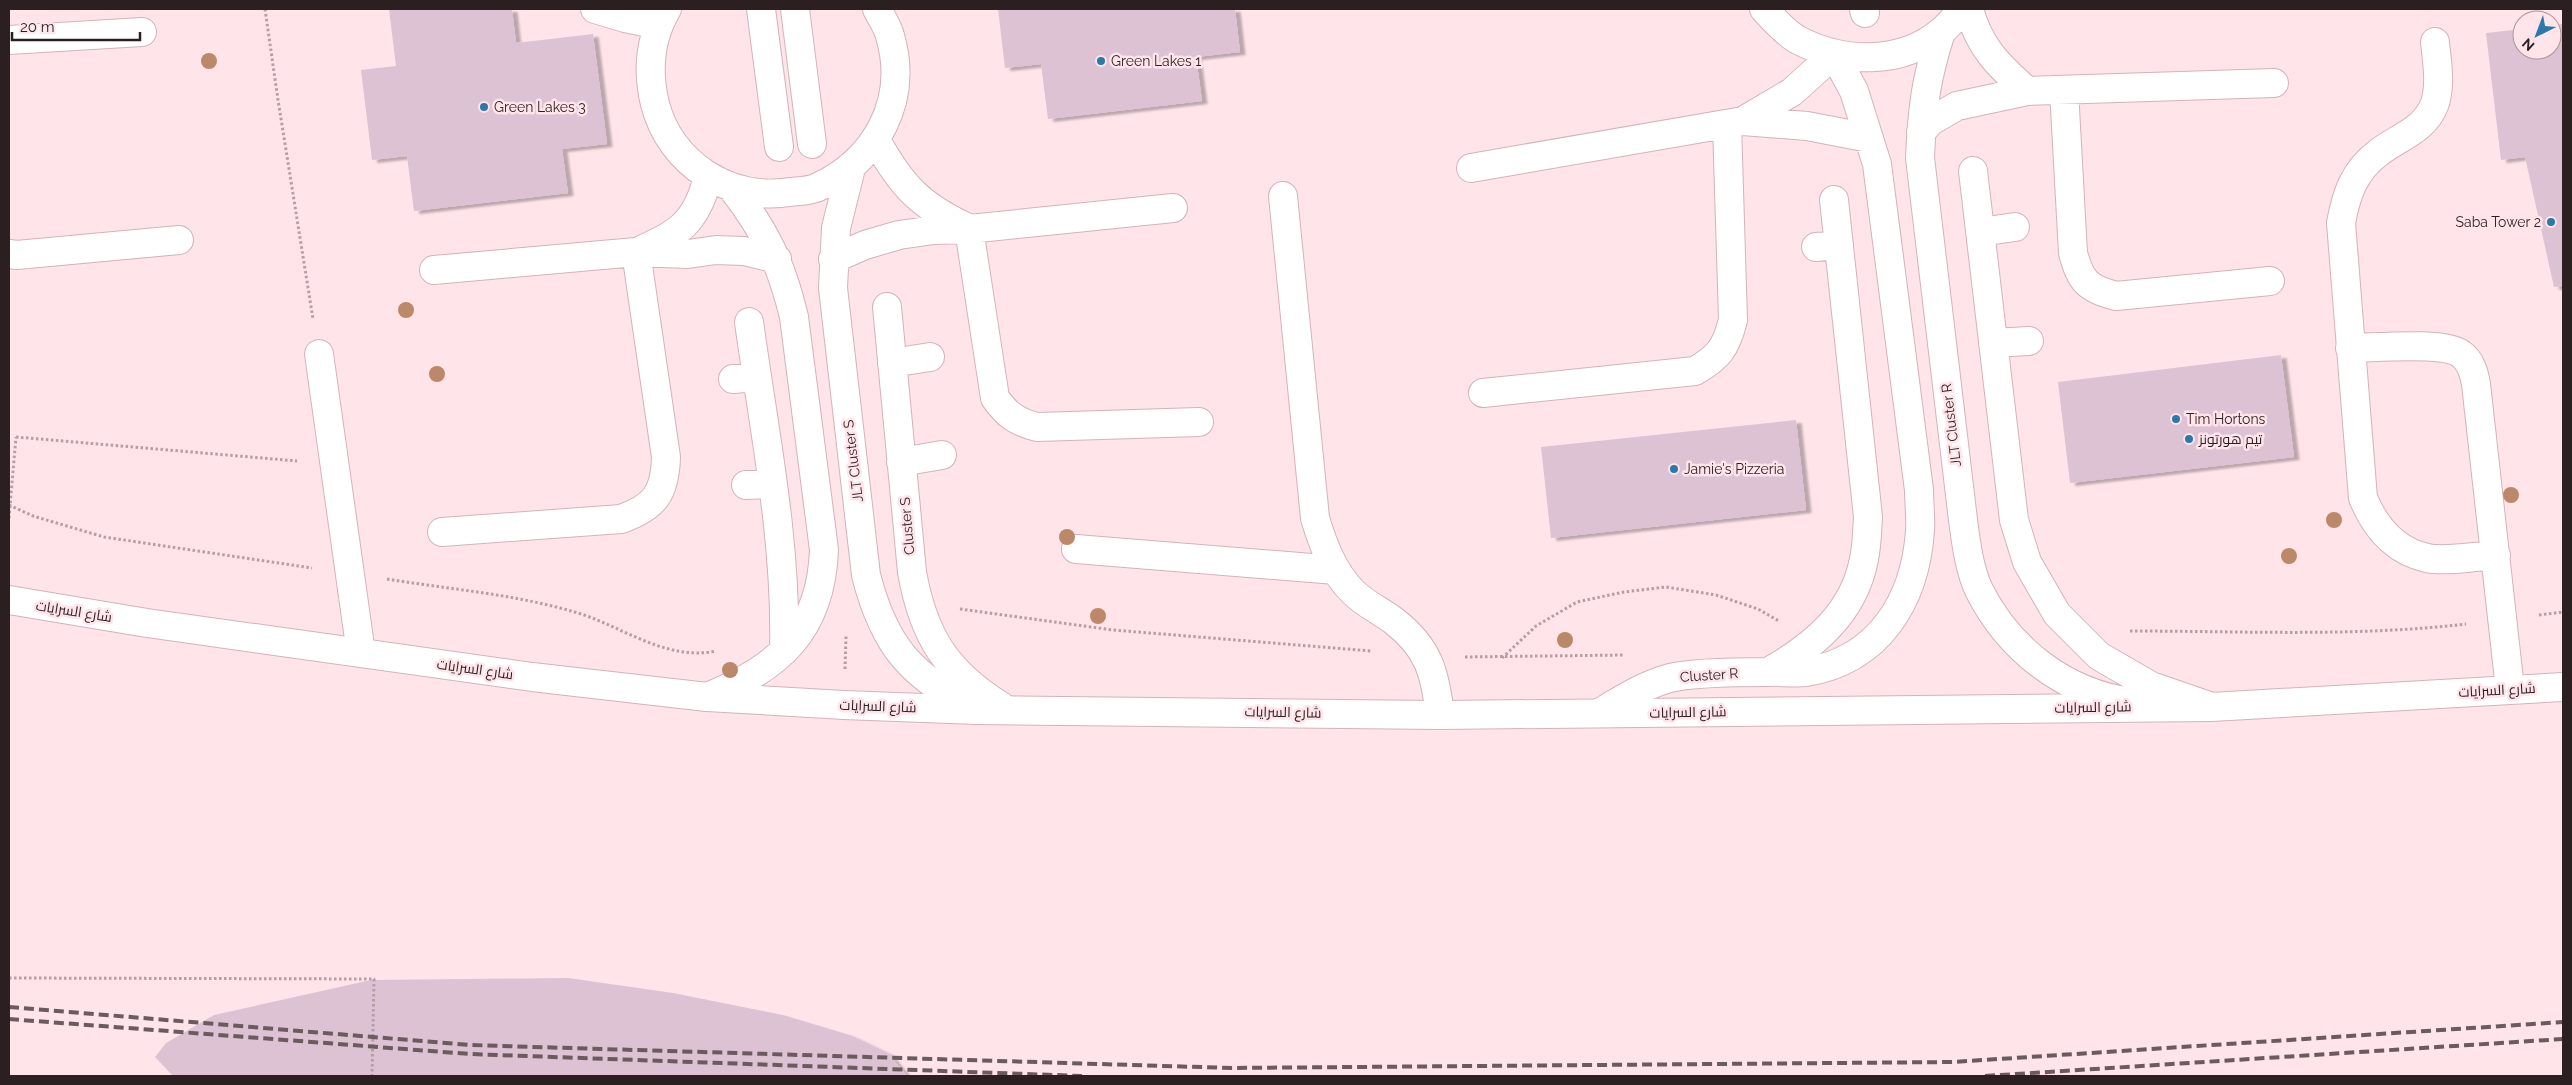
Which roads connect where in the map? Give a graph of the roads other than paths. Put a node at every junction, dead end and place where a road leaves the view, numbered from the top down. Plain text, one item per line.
1 (595, 9) edge
2 (761, 9) edge
3 (795, 9) edge
4 (877, 9) edge
5 (1764, 9) edge
6 (1963, 9) edge
7 (1969, 9) edge
8 (663, 17) edge
9 (142, 32) dead end
10 (1941, 32) junction
11 (9, 40) edge
12 (2435, 42) dead end
13 (1834, 54) junction
14 (2274, 83) dead end
15 (2064, 90) junction
16 (2027, 91) junction
17 (1735, 122) junction
18 (1921, 132) junction
19 (1869, 138) junction
20 (876, 140) junction
21 (812, 144) dead end
22 (779, 147) dead end
23 (851, 168) junction
24 (1471, 168) dead end
25 (1973, 172) dead end
26 (720, 183) junction
27 (1283, 196) dead end
28 (1834, 200) dead end
29 (1173, 208) dead end
30 (2015, 227) dead end
31 (969, 229) junction
32 (1980, 232) junction
33 (179, 240) dead end
34 (636, 252) junction
35 (9, 254) edge
36 (777, 259) junction
37 (833, 259) junction
38 (434, 270) dead end
39 (2270, 281) dead end
40 (887, 307) dead end
41 (749, 322) dead end
42 (2029, 340) dead end
43 (1993, 343) junction
44 (2350, 348) junction
45 (319, 354) road end
46 (930, 357) dead end
47 (892, 363) junction
48 (1483, 393) dead end
49 (1199, 422) dead end
50 (942, 455) dead end
51 (901, 462) junction
52 (442, 532) dead end
53 (1076, 549) dead end
54 (2496, 555) junction
55 (1336, 570) junction
56 (12, 599) edge
57 (784, 651) junction
58 (361, 653) junction
59 (1768, 672) junction
60 (2563, 687) edge
61 (2510, 689) junction
62 (707, 697) junction
63 (2163, 706) junction
64 (2211, 707) junction
65 (1005, 709) junction
66 (976, 710) junction
67 (1599, 713) junction
68 (1440, 715) junction

1 - 8 main road
2 - 22 main road
3 - 21 main road
4 - 20 main road, JLT Cluster S
5 - 13 main road, JLT Cluster R
6 - 10 main road, JLT Cluster R
7 - 16 main road
8 - 26 main road
9 - 11 main road
10 - 13 main road, JLT Cluster R
10 - 18 main road, JLT Cluster R
12 - 44 main road
13 - 17 main road
13 - 19 main road
14 - 15 main road
15 - 16 main road
15 - 39 main road
16 - 18 main road
17 - 19 main road
17 - 24 main road
17 - 48 main road
18 - 63 main road, JLT Cluster R
19 - 59 main road
20 - 23 main road, JLT Cluster S
20 - 31 main road
23 - 26 main road, JLT Cluster S
23 - 37 main road, JLT Cluster S
25 - 32 main road
26 - 34 main road
26 - 36 main road
27 - 55 main road
28 - 59 main road
29 - 31 main road
30 - 32 main road
31 - 37 main road
31 - 49 main road
32 - 43 main road
33 - 35 main road
34 - 36 main road
34 - 38 main road
34 - 52 main road
36 - 57 main road
37 - 66 main road, JLT Cluster S
40 - 47 main road, Cluster S
41 - 57 main road
42 - 43 main road
43 - 64 main road
44 - 54 main road
44 - 54 main road
45 - 58 main road
46 - 47 main road
47 - 51 main road, Cluster S
50 - 51 main road
51 - 65 main road, Cluster S
53 - 55 main road
54 - 61 main road
55 - 68 main road
56 - 58 main road, شارع السرايات
57 - 62 main road
58 - 62 main road, شارع السرايات
59 - 67 main road, Cluster R
60 - 61 main road, شارع السرايات
61 - 64 main road, شارع السرايات
62 - 66 main road, شارع السرايات
63 - 64 main road, شارع السرايات
63 - 67 main road, شارع السرايات
65 - 66 main road, شارع السرايات
65 - 68 main road, شارع السرايات
67 - 68 main road, شارع السرايات

